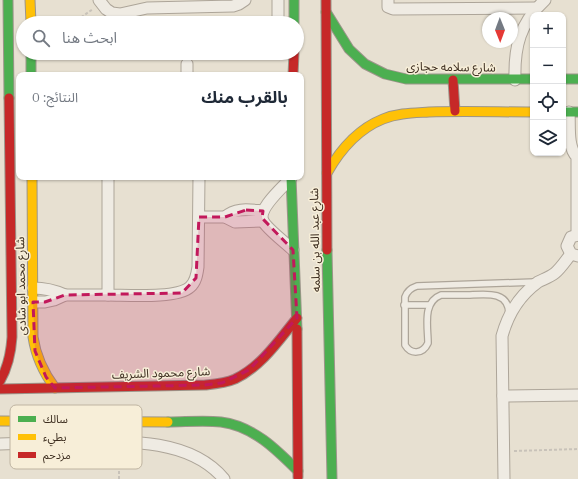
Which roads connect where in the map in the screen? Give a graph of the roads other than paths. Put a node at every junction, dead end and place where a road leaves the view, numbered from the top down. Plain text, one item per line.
1 (8, 0) edge
2 (30, 0) edge
3 (245, 0) edge
4 (278, 0) edge
5 (294, 0) edge
6 (326, 0) edge
7 (388, 0) edge
8 (545, 0) edge
9 (100, 2) edge
10 (485, 4) edge
11 (536, 8) junction
12 (326, 11) junction
13 (31, 16) edge
14 (278, 16) edge
15 (294, 16) edge
16 (31, 60) edge
17 (294, 60) edge
18 (31, 72) edge
19 (293, 72) edge
20 (530, 79) edge
21 (566, 79) edge
22 (578, 79) edge
23 (453, 80) junction
24 (516, 80) junction
25 (455, 111) junction
26 (530, 112) edge
27 (570, 112) edge
28 (578, 157) edge
29 (327, 173) junction
30 (16, 179) edge
31 (16, 180) edge
32 (32, 180) edge
33 (108, 180) edge
34 (199, 180) edge
35 (290, 180) edge
36 (291, 180) edge
37 (263, 216) junction
38 (199, 217) junction
39 (578, 235) edge
40 (293, 250) junction
41 (575, 255) edge
42 (540, 282) junction
43 (33, 288) junction
44 (65, 295) junction
45 (108, 296) junction
46 (33, 302) junction
47 (404, 305) junction
48 (429, 305) junction
49 (22, 314) junction
50 (509, 316) junction
51 (297, 318) junction
52 (0, 382) edge
53 (56, 388) junction
54 (0, 389) edge
55 (578, 395) edge
56 (502, 396) junction
57 (0, 421) edge
58 (10, 421) edge
59 (142, 422) edge
60 (142, 443) edge
61 (0, 444) edge
62 (10, 444) edge
63 (298, 475) edge
64 (224, 479) edge
65 (332, 479) edge
66 (504, 479) edge

1 - 30 street, شارع محمد ابو شادى
2 - 13 street
3 - 9 street
4 - 14 street
5 - 15 street
6 - 12 street, شارع عبد الله بن سلمه
7 - 10 street
8 - 11 street
10 - 11 street
11 - 24 street
12 - 23 street, شارع سلامه حجازى
12 - 29 street, شارع عبد الله بن سلمه
16 - 18 street
17 - 19 street
20 - 24 street, شارع سلامه حجازى
21 - 22 street
23 - 24 street, شارع سلامه حجازى
23 - 25 street
25 - 26 street
25 - 29 street
27 - 28 street
28 - 39 street
29 - 65 street, شارع عبد الله بن سلمه
31 - 49 street, شارع محمد ابو شادى
32 - 43 street, شارع محمد ابو شادى
33 - 45 street
34 - 38 street
35 - 37 street
36 - 40 street, شارع عبد الله بن سلمه
37 - 38 street
37 - 40 street
38 - 45 street
39 - 41 street
40 - 51 street, شارع عبد الله بن سلمه
41 - 42 street
42 - 47 lane
42 - 50 street
43 - 44 street
43 - 46 street, شارع محمد ابو شادى
44 - 45 street
44 - 46 street
46 - 49 street, شارع محمد ابو شادى
47 - 48 lane
47 - 48 lane
48 - 50 lane
49 - 52 street, شارع محمد ابو شادى
49 - 53 street, شارع محمد ابو شادى
50 - 56 street
51 - 53 street, شارع محمود الشريف
51 - 63 street, شارع عبد الله بن سلمه
53 - 54 street, شارع محمود الشريف
55 - 56 street
56 - 66 street
57 - 58 street
59 - 63 street
60 - 64 street
61 - 62 street

